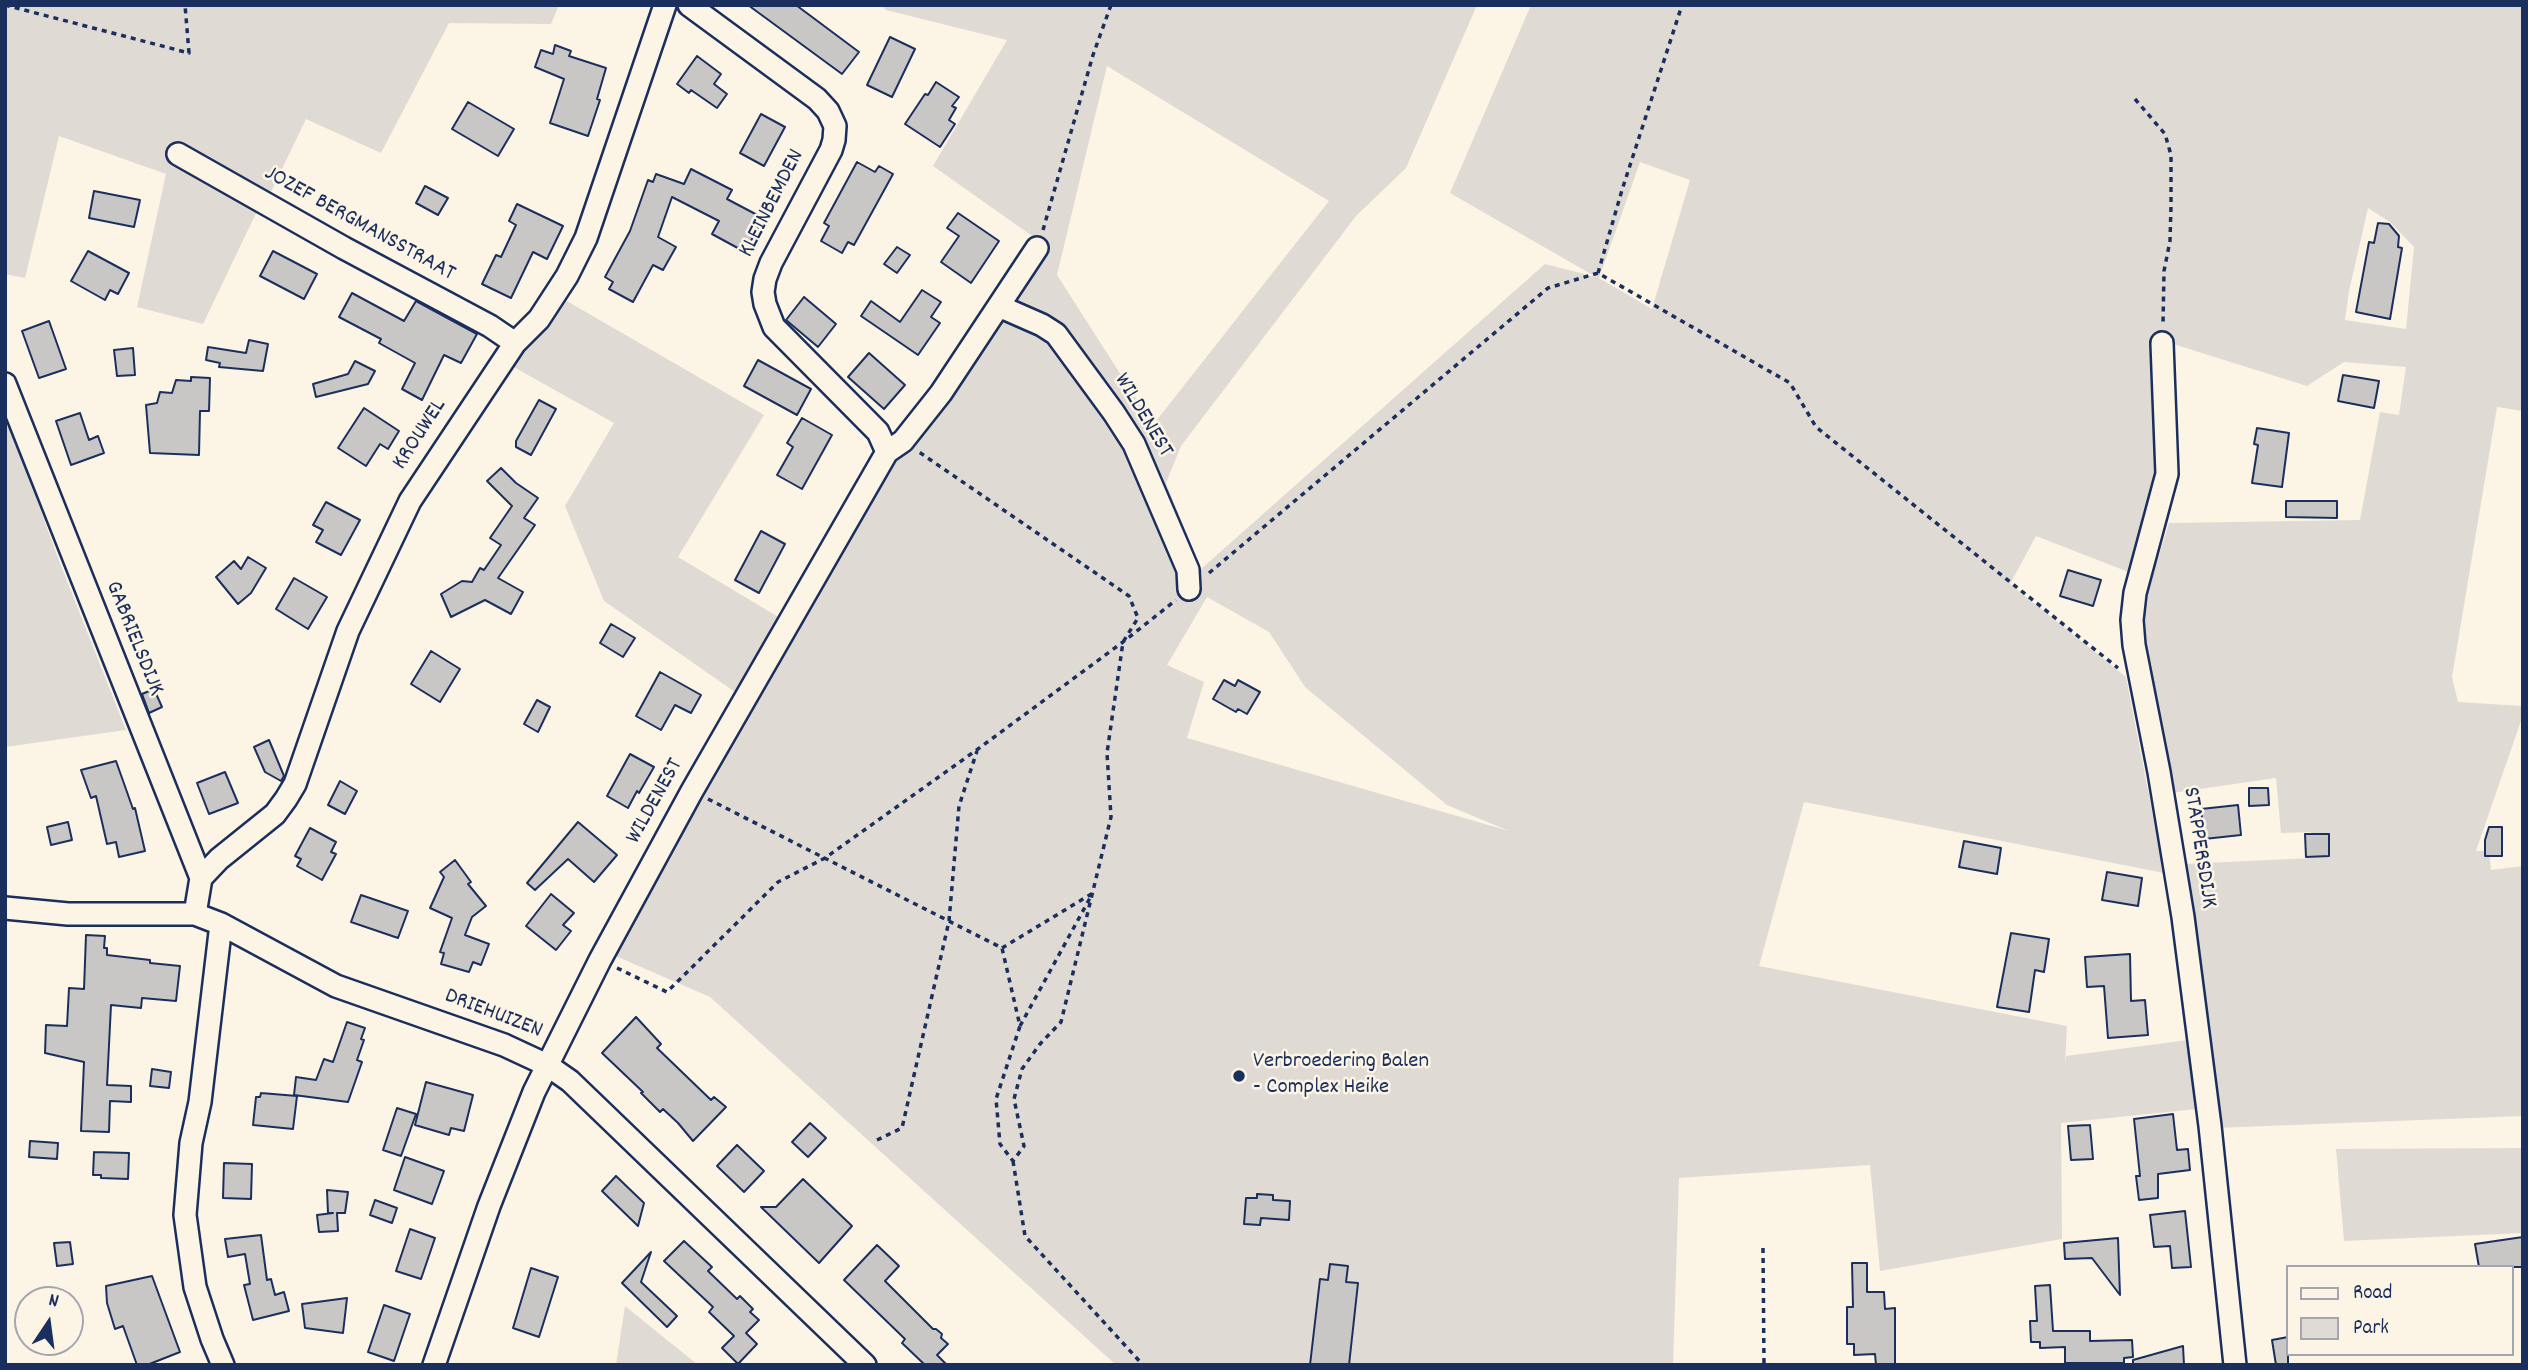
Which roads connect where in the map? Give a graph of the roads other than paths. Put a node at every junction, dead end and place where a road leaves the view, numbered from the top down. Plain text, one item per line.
1 (664, 5) edge
2 (689, 5) edge
3 (178, 154) dead end
4 (1037, 248) road end
5 (1000, 307) junction
6 (515, 343) junction
7 (2162, 343) road end
8 (5, 384) edge
9 (895, 446) junction
10 (1189, 589) road end
11 (201, 878) junction
12 (5, 908) edge
13 (195, 914) junction
14 (221, 924) junction
15 (547, 1065) junction
16 (223, 1365) edge
17 (434, 1365) edge
18 (865, 1365) edge
19 (2235, 1365) edge

1 - 6 street, KROUWEL
2 - 9 street, KLEINBEMDEN
3 - 6 street, JOZEF BERGMANSSTRAAT
4 - 5 street, WILDENEST
5 - 9 street, WILDENEST
5 - 10 street, WILDENEST
6 - 11 street, KROUWEL
7 - 19 street, STAPPERSDIJK
8 - 11 street, GABRIELSDIJK
9 - 15 street, WILDENEST
11 - 13 street
12 - 13 street, DRIEHUIZEN
13 - 14 street, DRIEHUIZEN
14 - 15 street, DRIEHUIZEN
14 - 16 street
15 - 17 street, WILDENEST
15 - 18 street, DRIEHUIZEN

